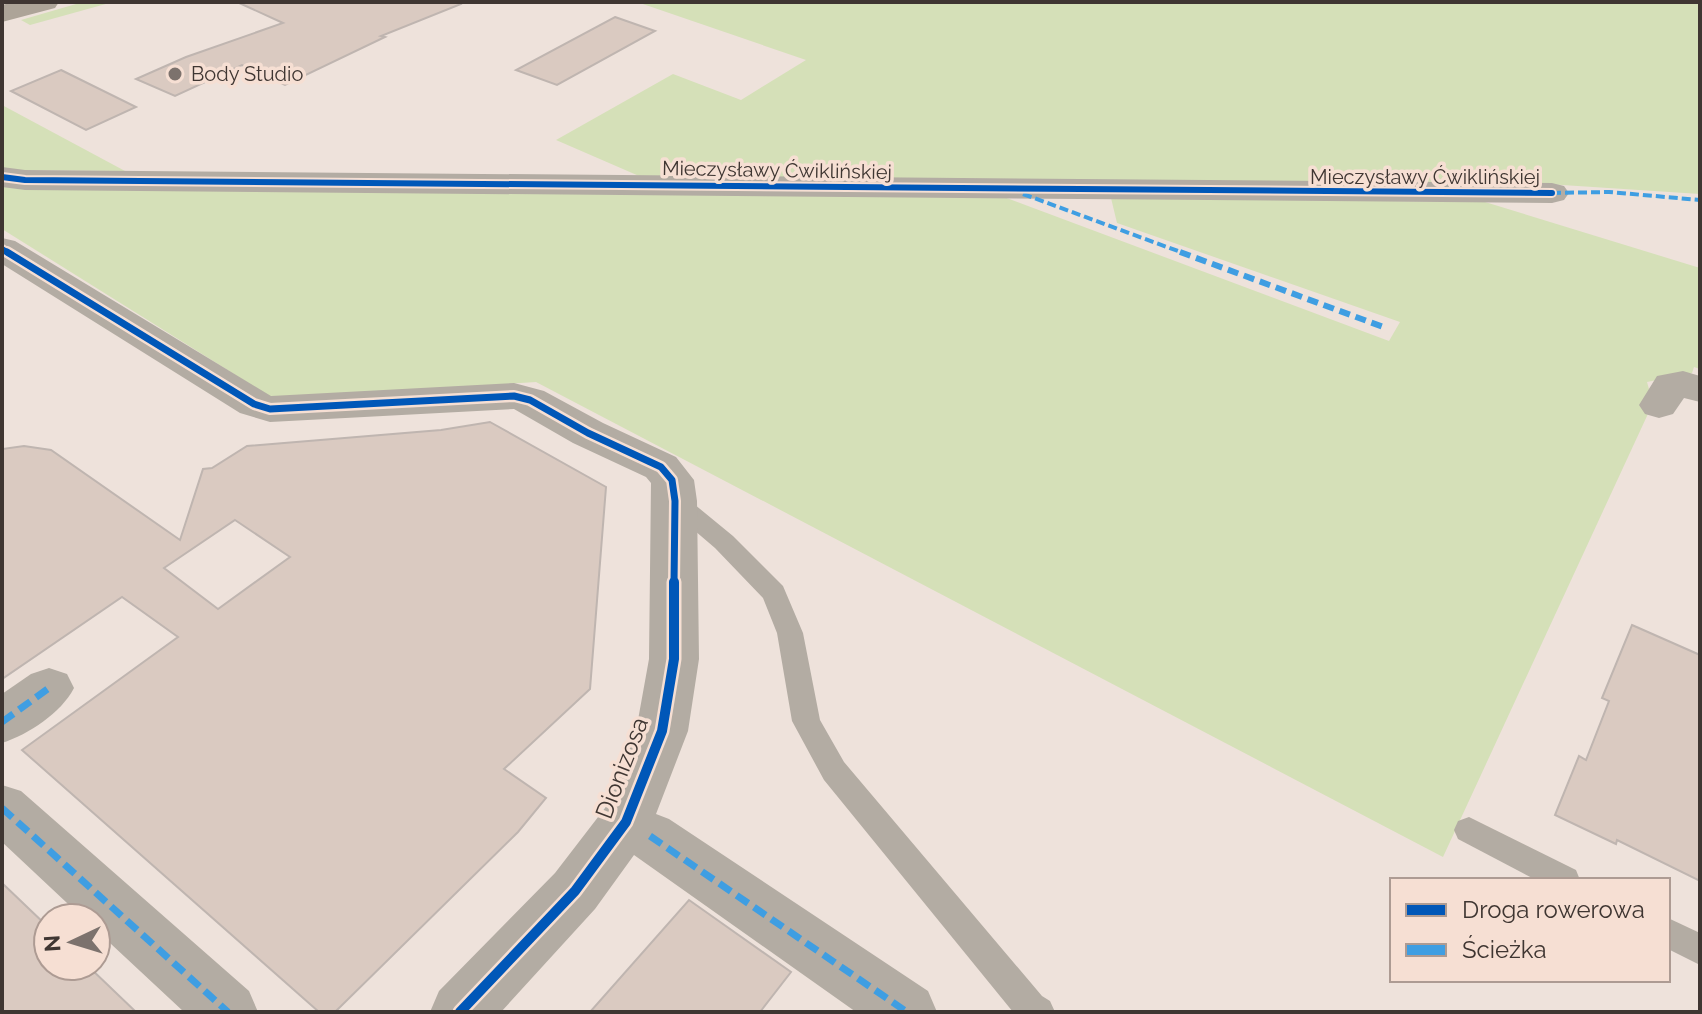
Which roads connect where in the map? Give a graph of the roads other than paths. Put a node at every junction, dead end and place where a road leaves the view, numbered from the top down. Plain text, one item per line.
1 (45, 2) edge
2 (2, 14) edge
3 (2, 177) edge
4 (1552, 193) dead end
5 (2, 249) edge
6 (1700, 389) edge
7 (1659, 405) dead end
8 (674, 490) junction
9 (49, 688) dead end
10 (2, 722) edge
11 (2, 808) edge
12 (1469, 830) dead end
13 (650, 836) dead end
14 (1561, 878) edge
15 (1670, 934) edge
16 (1700, 950) edge
17 (228, 1012) edge
18 (460, 1012) edge
19 (907, 1012) edge
20 (1038, 1012) edge

1 - 2 main road
3 - 4 street, Mieczysławy Ćwiklińskiej
5 - 8 street
6 - 7 street
8 - 18 street, Dionizosa
8 - 20 lane
9 - 10 street
11 - 17 street
12 - 14 lane
13 - 19 street
15 - 16 lane

